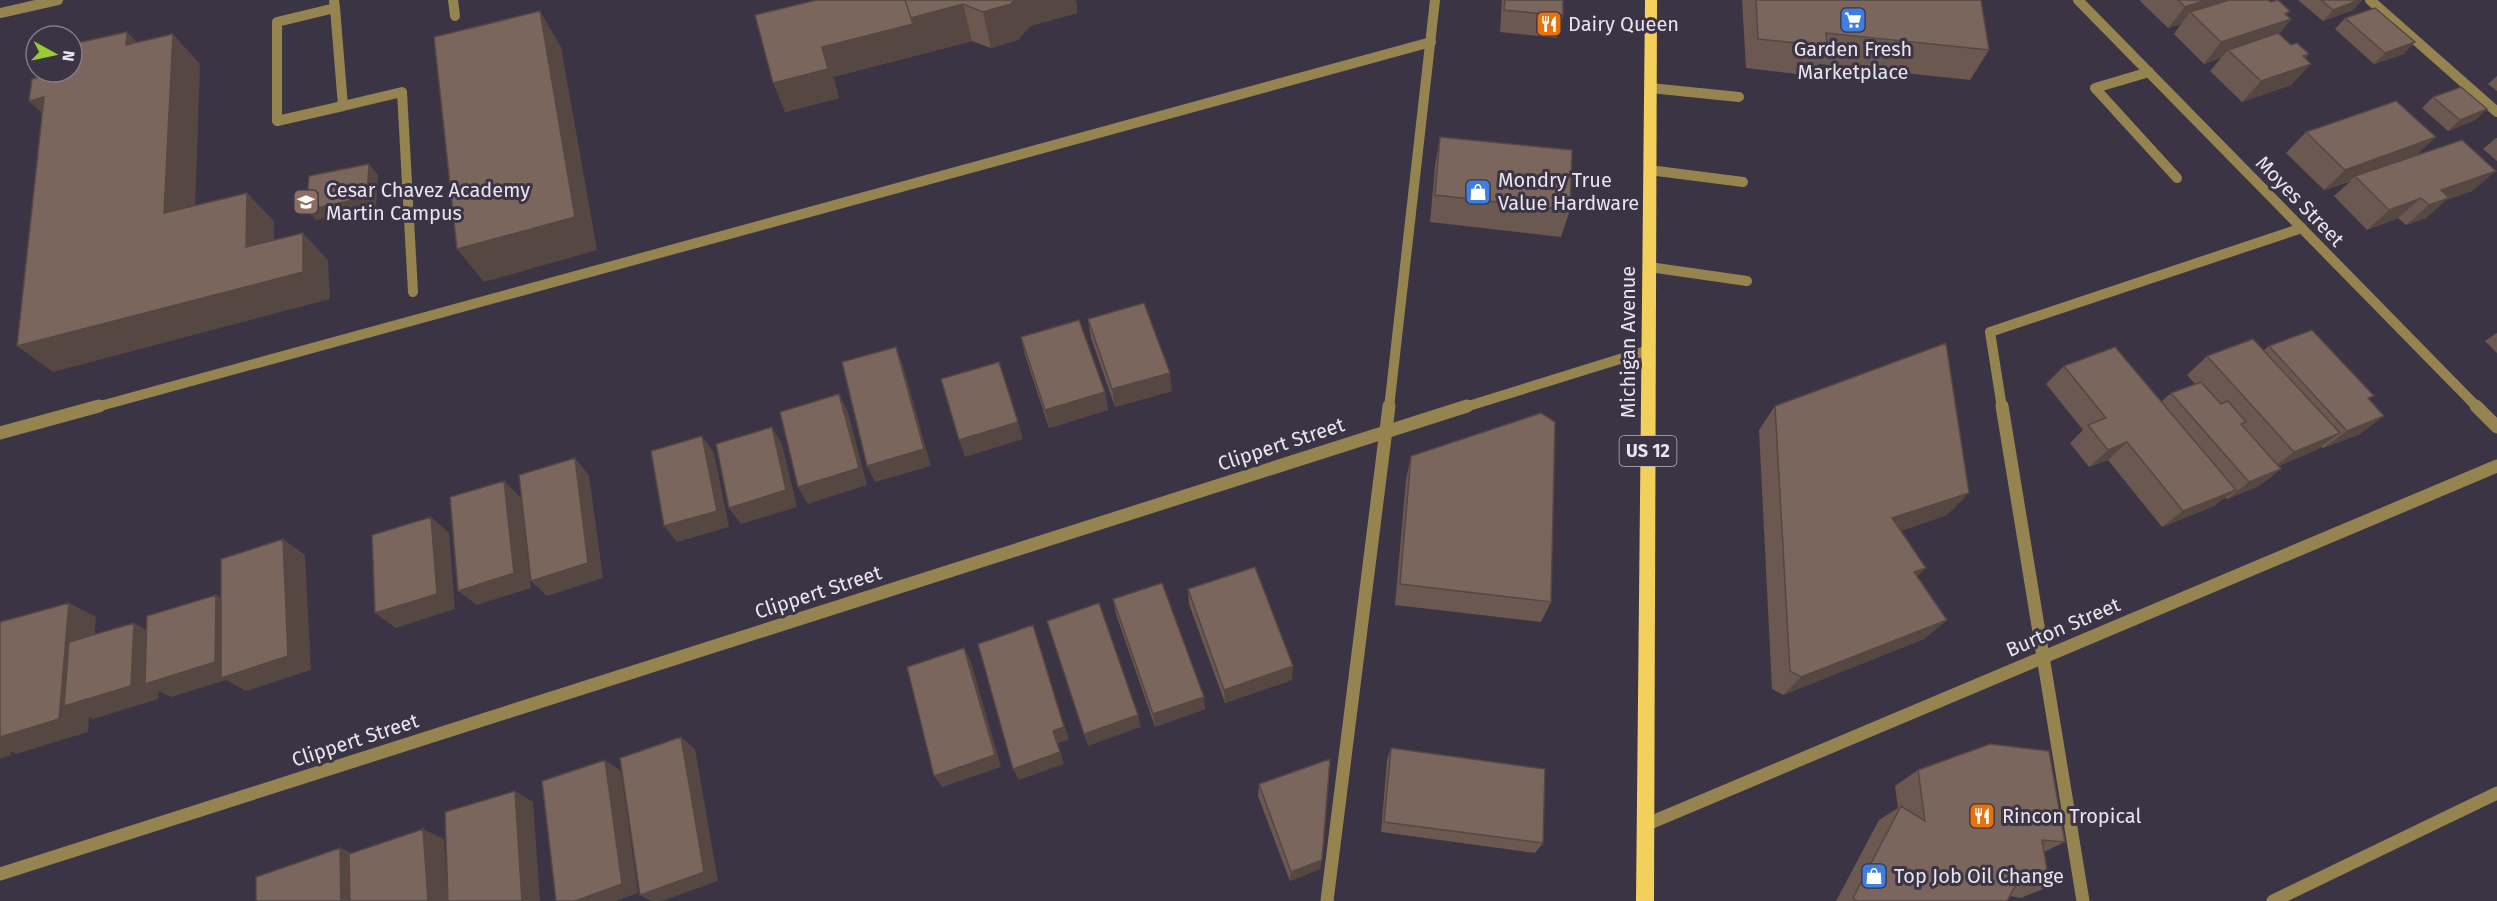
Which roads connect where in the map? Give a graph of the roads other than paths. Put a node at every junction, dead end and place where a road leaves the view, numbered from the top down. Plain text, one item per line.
1 (58, 0) edge
2 (453, 0) edge
3 (1435, 0) edge
4 (1651, 0) edge
5 (2078, 0) edge
6 (2370, 0) edge
7 (335, 4) edge
8 (0, 13) edge
9 (455, 16) dead end
10 (1431, 42) junction
11 (2149, 72) junction
12 (1650, 88) junction
13 (1739, 98) dead end
14 (344, 106) junction
15 (2497, 112) edge
16 (1650, 170) junction
17 (2177, 178) dead end
18 (1743, 182) dead end
19 (2302, 228) junction
20 (1649, 267) junction
21 (1747, 280) dead end
22 (413, 292) dead end
23 (1649, 350) junction
24 (2497, 427) edge
25 (1386, 431) junction
26 (0, 433) edge
27 (2497, 466) edge
28 (2044, 657) junction
29 (2497, 793) edge
30 (1645, 825) junction
31 (0, 874) edge
32 (1325, 900) edge
33 (1645, 901) edge
34 (2083, 901) edge
35 (2273, 901) edge

1 - 8 street
2 - 9 street
3 - 10 street
4 - 12 main road, Michigan Avenue / US 12
5 - 11 street, Moyes Street
6 - 15 street
7 - 14 street
7 - 14 street
10 - 25 street
10 - 26 street
11 - 17 street
11 - 19 street, Moyes Street
12 - 13 street
12 - 16 main road, Michigan Avenue / US 12
14 - 22 street
16 - 18 street
16 - 20 main road, Michigan Avenue / US 12
19 - 24 street, Moyes Street
19 - 28 street
20 - 21 street
20 - 23 main road, Michigan Avenue / US 12
23 - 25 street, Clippert Street
23 - 30 main road, Michigan Avenue / US 12
25 - 31 street, Clippert Street
25 - 32 street
27 - 28 street, Burton Street
28 - 30 street, Burton Street
28 - 34 street
29 - 35 street
30 - 33 main road, Michigan Avenue / US 12

